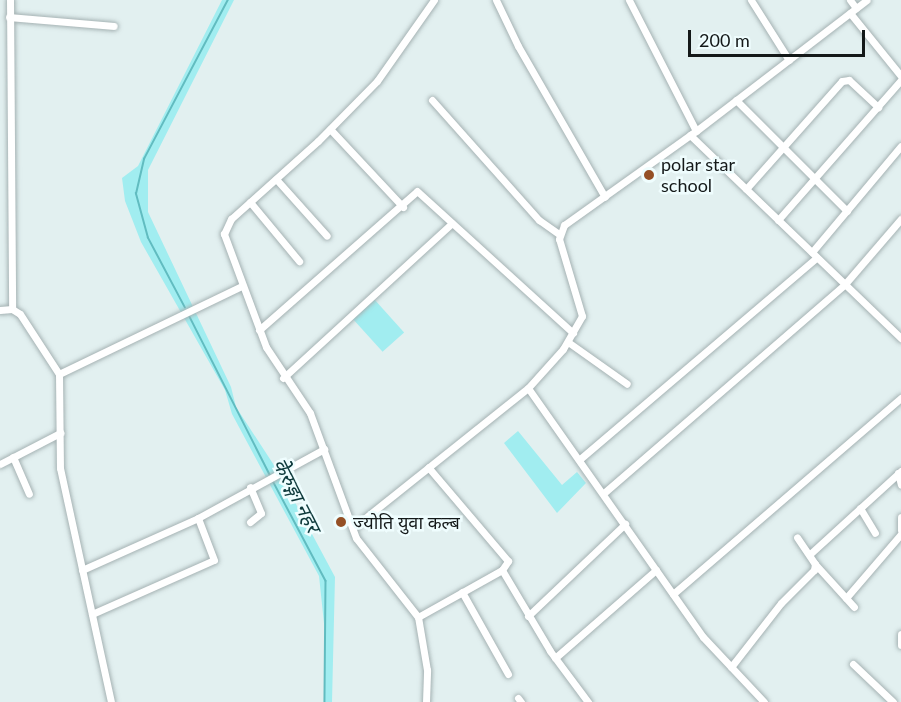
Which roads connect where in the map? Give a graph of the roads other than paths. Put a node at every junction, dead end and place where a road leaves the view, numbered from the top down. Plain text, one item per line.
1 (10, 0) edge
2 (434, 0) edge
3 (496, 0) edge
4 (629, 0) edge
5 (751, 0) edge
6 (850, 0) edge
7 (867, 0) edge
8 (853, 11) junction
9 (9, 17) junction
10 (114, 26) dead end
11 (4, 56) edge
12 (789, 60) junction
13 (901, 78) edge
14 (432, 100) dead end
15 (736, 100) junction
16 (878, 108) junction
17 (330, 129) junction
18 (693, 133) junction
19 (901, 146) edge
20 (783, 147) junction
21 (276, 179) junction
22 (816, 180) junction
23 (746, 189) junction
24 (605, 197) junction
25 (250, 202) junction
26 (403, 207) junction
27 (847, 211) junction
28 (901, 219) edge
29 (778, 220) junction
30 (452, 223) junction
31 (559, 234) junction
32 (327, 236) dead end
33 (814, 255) junction
34 (299, 261) dead end
35 (845, 284) junction
36 (242, 286) junction
37 (12, 309) junction
38 (0, 310) edge
39 (260, 330) junction
40 (573, 333) junction
41 (901, 338) edge
42 (568, 342) junction
43 (59, 374) junction
44 (283, 378) junction
45 (627, 384) dead end
46 (528, 388) junction
47 (901, 398) edge
48 (60, 433) junction
49 (324, 450) junction
50 (14, 457) junction
51 (580, 459) junction
52 (0, 464) edge
53 (428, 467) junction
54 (900, 472) edge
55 (901, 485) edge
56 (250, 487) junction
57 (605, 492) junction
58 (29, 494) dead end
59 (860, 508) junction
60 (198, 518) junction
61 (901, 518) edge
62 (249, 522) dead end
63 (626, 524) junction
64 (355, 526) junction
65 (901, 532) edge
66 (875, 533) dead end
67 (797, 537) dead end
68 (810, 554) junction
69 (815, 564) junction
70 (82, 570) junction
71 (502, 570) junction
72 (656, 570) junction
73 (462, 592) junction
74 (673, 594) junction
75 (846, 598) junction
76 (854, 607) dead end
77 (92, 614) junction
78 (528, 616) junction
79 (418, 617) junction
80 (901, 634) edge
81 (901, 645) edge
82 (555, 658) junction
83 (853, 663) dead end
84 (731, 667) junction
85 (508, 674) dead end
86 (111, 702) edge
87 (426, 702) edge
88 (588, 702) edge
89 (764, 702) edge
90 (893, 702) edge

1 - 9 street
2 - 17 street
3 - 24 street
4 - 18 street
5 - 12 street
6 - 8 street
7 - 8 street
8 - 12 street
8 - 13 street
9 - 10 street
9 - 11 street
11 - 37 street
12 - 15 street
13 - 16 street
14 - 31 street
15 - 18 street
15 - 20 street
16 - 20 street
16 - 22 street
17 - 21 street
17 - 26 street
18 - 23 street
18 - 24 street
19 - 27 street
20 - 22 street
20 - 23 street
21 - 25 street
21 - 32 street
22 - 27 street
22 - 29 street
23 - 29 street
24 - 31 street
25 - 34 street
25 - 36 street
26 - 30 street
26 - 39 street
27 - 33 street
28 - 35 street
29 - 33 street
30 - 40 street
30 - 44 street
31 - 40 street
33 - 35 street
33 - 51 street
35 - 41 street
35 - 57 street
36 - 39 street
36 - 43 street
37 - 38 street
37 - 43 street
39 - 44 street
40 - 42 street
42 - 45 street
42 - 46 street
43 - 48 street
44 - 49 street
46 - 51 street
46 - 53 street
47 - 74 street
48 - 50 street
48 - 70 street
49 - 56 street
49 - 64 street
50 - 52 street
50 - 58 street
51 - 57 street
53 - 64 street
53 - 71 street
54 - 55 street
54 - 59 street
56 - 60 street
56 - 62 street
57 - 63 street
59 - 66 street
59 - 68 street
60 - 70 street
60 - 77 street
61 - 65 street
63 - 72 street
63 - 78 street
64 - 79 street
65 - 75 street
67 - 68 street
68 - 69 street
69 - 75 street
69 - 84 street
70 - 77 street
71 - 73 street
71 - 78 street
72 - 74 street
72 - 82 street
73 - 79 street
73 - 85 street
74 - 84 street
75 - 76 street
77 - 86 street
78 - 82 street
79 - 87 street
80 - 81 street
82 - 88 street
83 - 90 street
84 - 89 street

